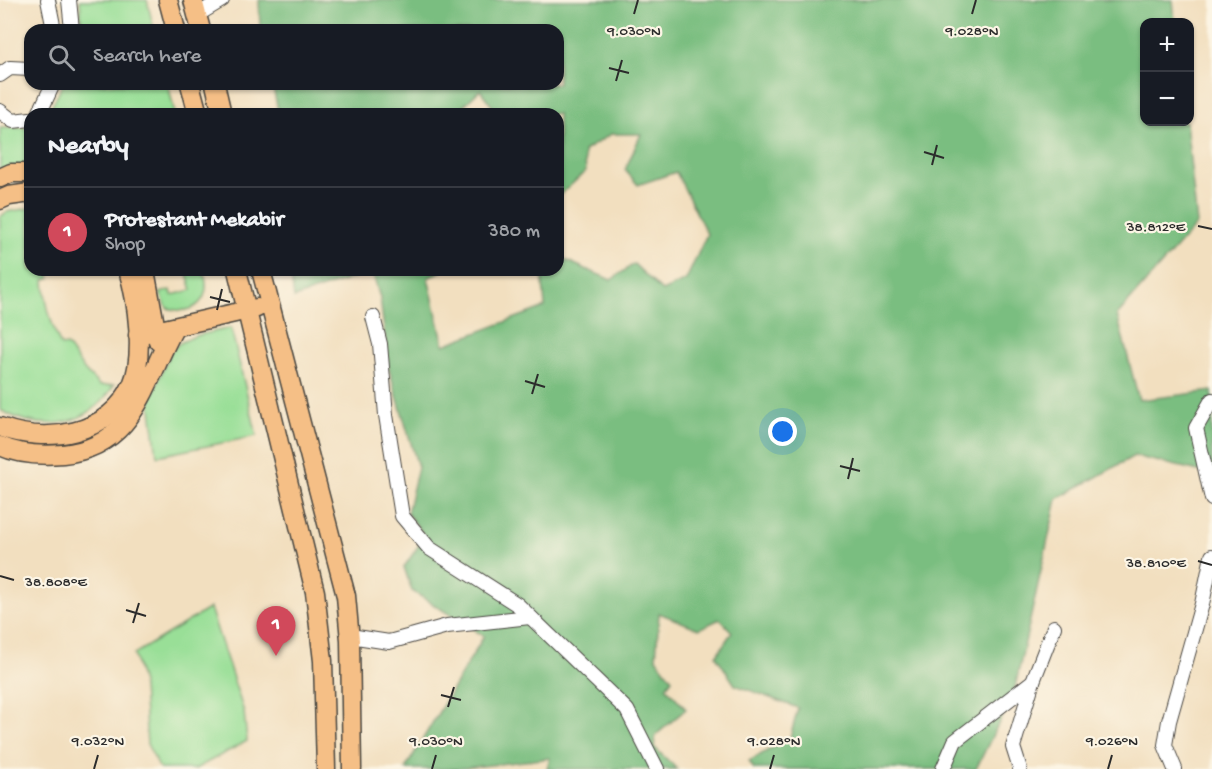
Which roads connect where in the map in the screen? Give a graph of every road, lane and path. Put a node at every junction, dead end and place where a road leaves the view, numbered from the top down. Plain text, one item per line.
1 (48, 0) edge
2 (69, 0) edge
3 (168, 0) edge
4 (222, 0) edge
5 (197, 15) edge
6 (53, 24) edge
7 (71, 24) edge
8 (174, 24) edge
9 (24, 69) edge
10 (0, 75) edge
11 (50, 90) edge
12 (192, 90) edge
13 (216, 90) edge
14 (42, 108) edge
15 (196, 108) edge
16 (221, 108) edge
17 (0, 111) edge
18 (24, 120) edge
19 (24, 173) edge
20 (0, 178) edge
21 (24, 194) edge
22 (0, 200) edge
23 (129, 276) edge
24 (147, 276) edge
25 (238, 276) edge
26 (262, 276) edge
27 (269, 304) junction
28 (247, 311) junction
29 (373, 317) dead end
30 (167, 329) junction
31 (138, 335) junction
32 (1212, 400) edge
33 (298, 412) junction
34 (272, 418) junction
35 (0, 427) edge
36 (0, 446) edge
37 (1212, 499) edge
38 (1212, 556) edge
39 (530, 617) junction
40 (1054, 627) dead end
41 (350, 636) junction
42 (1033, 681) junction
43 (326, 769) edge
44 (352, 769) edge
45 (657, 769) edge
46 (943, 769) edge
47 (1020, 769) edge
48 (1175, 769) edge

1 - 6 street
2 - 7 street
3 - 8 main road
4 - 5 street
9 - 10 street
11 - 14 street
12 - 15 main road
13 - 16 main road
17 - 18 street
19 - 20 main road
21 - 22 main road
23 - 31 main road
24 - 30 main road
25 - 28 main road
26 - 27 main road
27 - 28 main road
27 - 33 main road
28 - 30 main road
28 - 34 main road
29 - 39 street
30 - 31 main road
30 - 36 main road
31 - 35 main road
32 - 37 street
33 - 34 main road
33 - 41 main road
34 - 43 main road
38 - 48 street
39 - 41 street
39 - 45 street
40 - 42 street
41 - 44 main road
42 - 46 street
42 - 47 street

